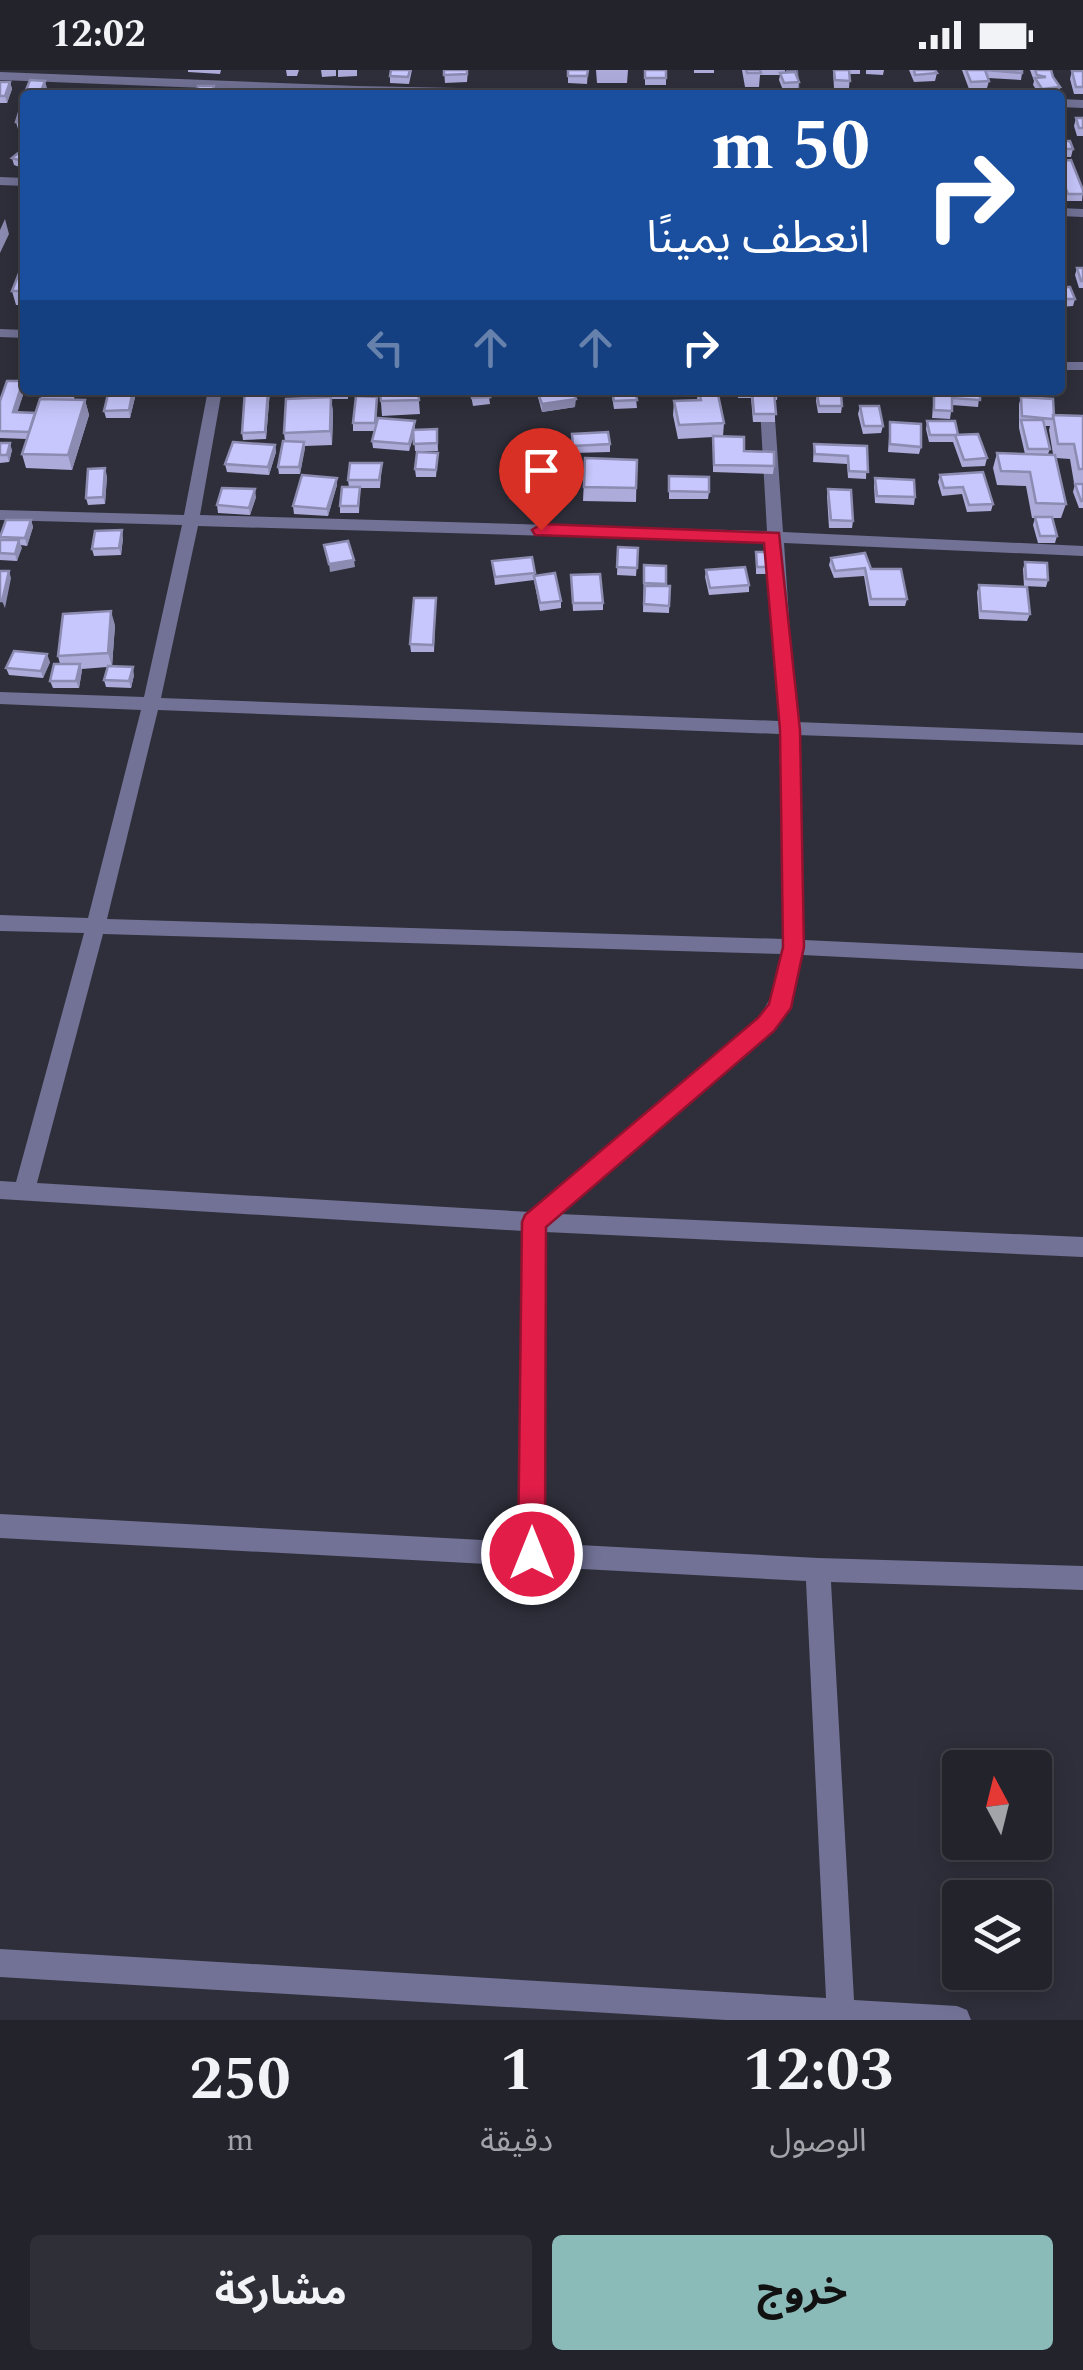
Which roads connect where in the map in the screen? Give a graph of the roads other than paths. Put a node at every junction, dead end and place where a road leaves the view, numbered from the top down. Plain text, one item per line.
1 (0, 76) edge
2 (312, 90) edge
3 (214, 395) edge
4 (766, 395) edge
5 (0, 515) edge
6 (193, 520) junction
7 (773, 537) junction
8 (1083, 551) edge
9 (0, 698) edge
10 (152, 704) junction
11 (790, 730) junction
12 (1083, 739) edge
13 (0, 923) edge
14 (96, 926) junction
15 (794, 947) junction
16 (1083, 960) edge
17 (0, 1190) edge
18 (24, 1191) junction
19 (534, 1222) junction
20 (1083, 1247) edge
21 (0, 1526) edge
22 (532, 1554) junction
23 (818, 1570) junction
24 (1083, 1578) edge
25 (0, 1963) edge
26 (840, 2017) edge
27 (957, 2020) edge

1 - 2 street
3 - 6 street
4 - 7 street
5 - 6 street
6 - 7 street
6 - 10 street
7 - 8 street
7 - 11 street
9 - 10 street
10 - 11 street
10 - 14 street
11 - 12 street
11 - 15 street
13 - 14 street
14 - 15 street
14 - 18 street
15 - 16 street
15 - 19 street
17 - 18 street
18 - 19 street
19 - 20 street
19 - 22 street
21 - 22 street
22 - 23 street
23 - 24 street
23 - 26 street
25 - 26 street
26 - 27 street

